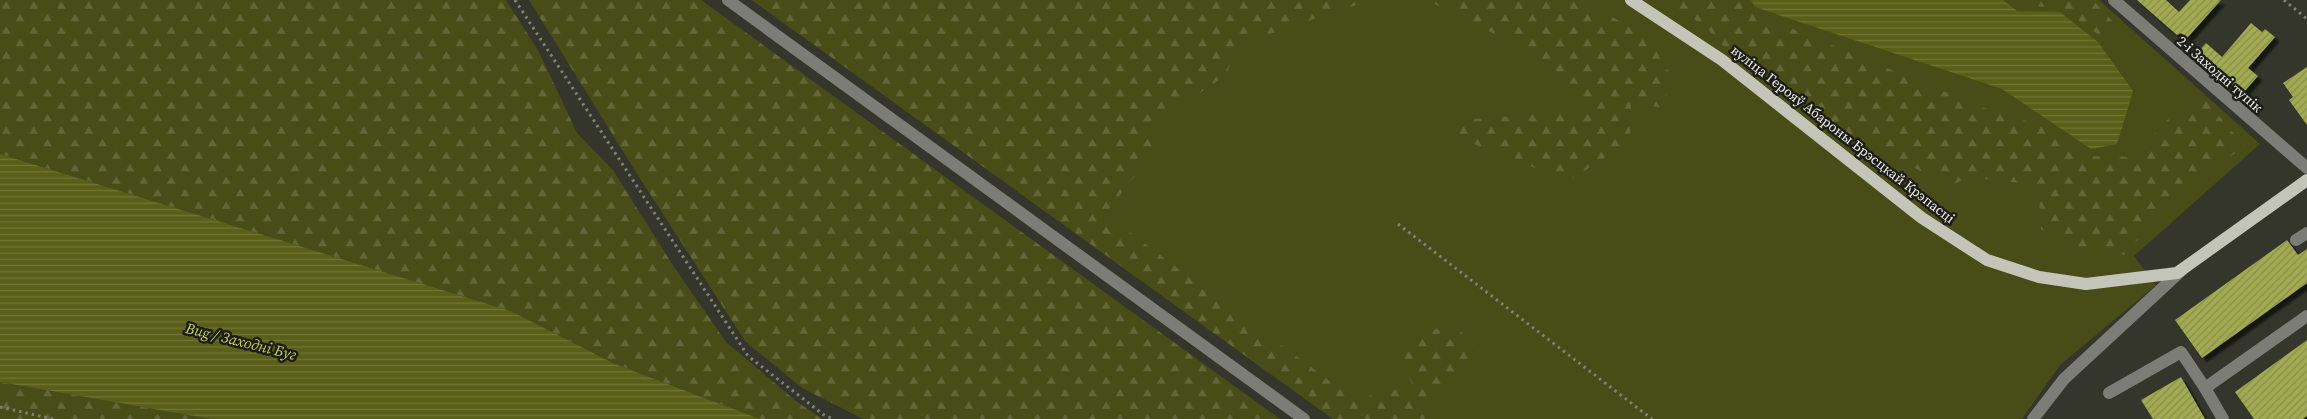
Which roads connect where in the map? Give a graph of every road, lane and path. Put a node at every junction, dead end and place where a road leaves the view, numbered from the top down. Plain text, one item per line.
1 (516, 0) edge
2 (728, 0) edge
3 (1631, 0) edge
4 (2114, 0) edge
5 (2284, 0) edge
6 (2307, 19) edge
7 (2307, 168) edge
8 (2307, 180) edge
9 (1398, 224) dead end
10 (2307, 233) edge
11 (2296, 240) dead end
12 (2188, 264) junction
13 (2307, 316) edge
14 (2205, 388) junction
15 (2109, 393) dead end
16 (0, 406) edge
17 (53, 419) edge
18 (834, 419) edge
19 (1304, 419) edge
20 (1652, 419) edge
21 (2033, 419) edge
22 (2223, 419) edge

1 - 18 path
2 - 19 street
3 - 12 main road, вуліца Герояў Абароны Брэсцкай Крэпасці
4 - 7 street, 2-і Заходні тупік
5 - 6 path
8 - 12 main road, вуліца Герояў Абароны Брэсцкай Крэпасці
9 - 20 path
10 - 11 street
12 - 21 street, вуліца Герояў Абароны Брэсцкай Крэпасці
13 - 14 street
14 - 15 street
14 - 22 street
16 - 17 path

